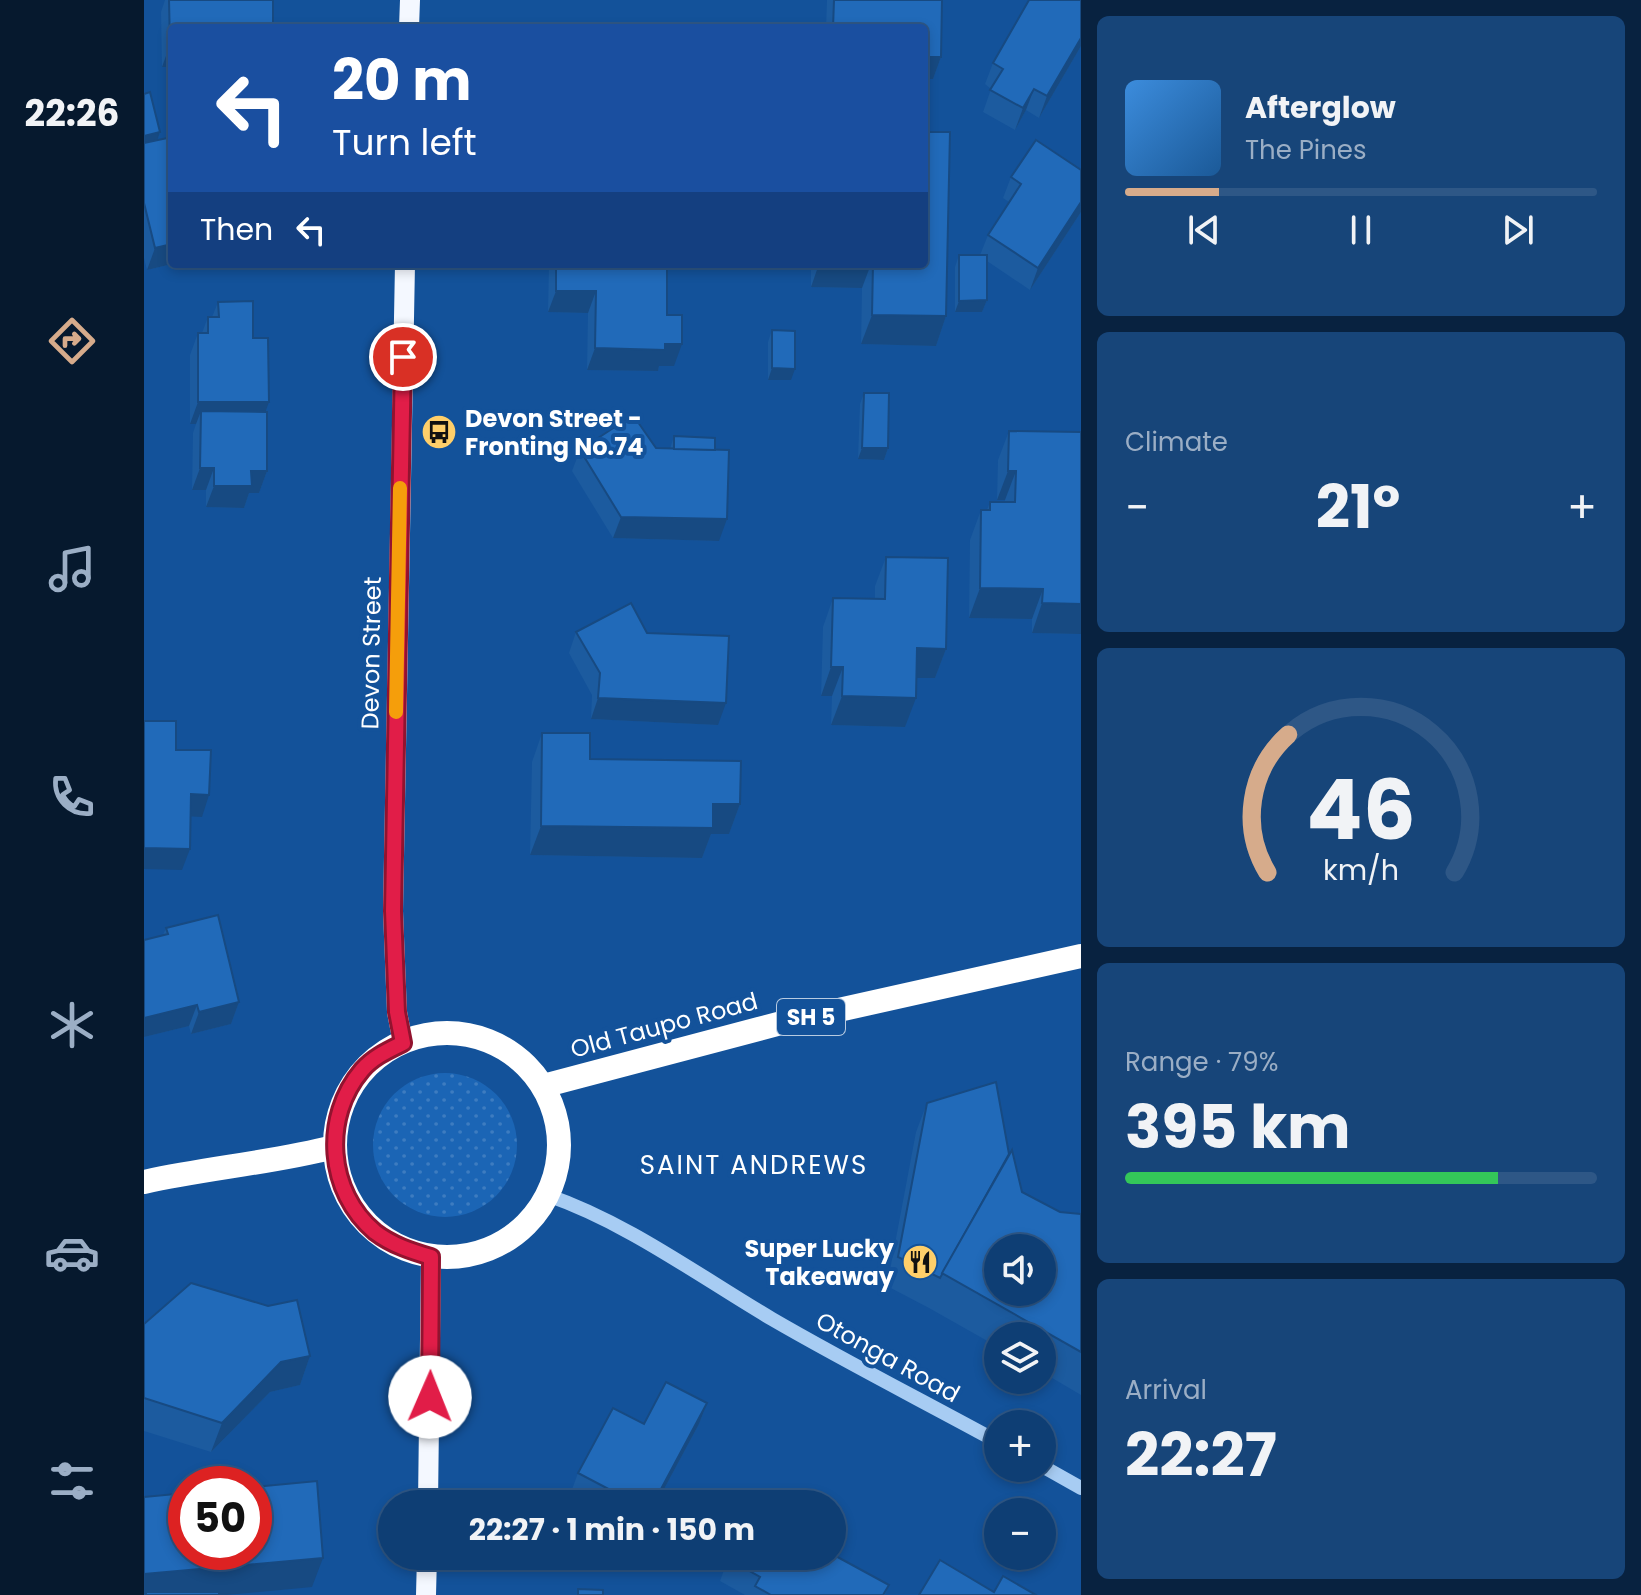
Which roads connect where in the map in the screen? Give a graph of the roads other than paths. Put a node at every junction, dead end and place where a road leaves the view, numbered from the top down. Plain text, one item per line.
1 (410, 0) edge
2 (409, 24) edge
3 (405, 268) edge
4 (1081, 956) edge
5 (403, 1043) junction
6 (543, 1086) junction
7 (334, 1147) junction
8 (144, 1182) edge
9 (547, 1195) junction
10 (431, 1257) junction
11 (984, 1434) edge
12 (1056, 1474) edge
13 (1081, 1488) edge
14 (428, 1490) edge
15 (427, 1570) edge
16 (426, 1595) edge

1 - 2 main road
3 - 5 main road, Devon Street
4 - 6 highway, Old Taupo Road / SH 5
5 - 6 highway
5 - 7 highway
6 - 9 highway
7 - 8 highway
7 - 10 highway
9 - 10 highway
9 - 11 street, Otonga Road
10 - 14 main road
12 - 13 street
15 - 16 main road

